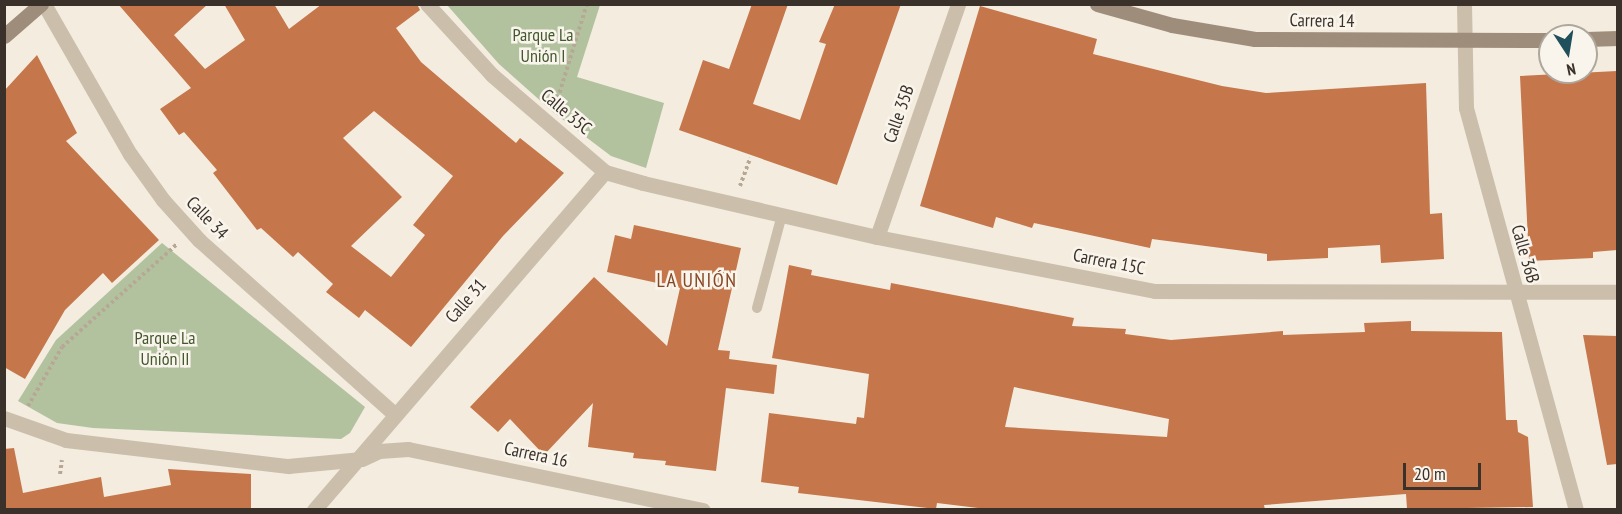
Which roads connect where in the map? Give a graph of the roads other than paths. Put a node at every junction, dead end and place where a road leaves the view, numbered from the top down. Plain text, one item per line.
1 (42, 4) edge
2 (427, 4) edge
3 (958, 4) edge
4 (1097, 4) edge
5 (1464, 4) edge
6 (4, 36) edge
7 (1617, 38) edge
8 (1598, 39) edge
9 (1538, 40) edge
10 (1465, 41) junction
11 (605, 172) junction
12 (782, 216) junction
13 (877, 237) junction
14 (1516, 292) junction
15 (1617, 292) edge
16 (757, 308) dead end
17 (394, 414) junction
18 (4, 418) edge
19 (362, 459) junction
20 (314, 510) edge
21 (703, 510) edge
22 (1576, 510) edge

1 - 6 street
1 - 17 street, Calle 34
2 - 11 street, Calle 35C
3 - 13 street, Calle 35B
4 - 10 street, Carrera 14
5 - 10 street, Calle 36B
7 - 8 street
9 - 10 street, Carrera 14
10 - 14 street, Calle 36B
11 - 12 street, Carrera 15C
11 - 17 street, Calle 31
12 - 13 street, Carrera 15C
12 - 16 lane
13 - 14 street, Carrera 15C
14 - 15 street, Carrera 15C
14 - 22 street, Calle 36B
17 - 19 street, Calle 31
18 - 19 street
19 - 20 street, Calle 31
19 - 21 street, Carrera 16

